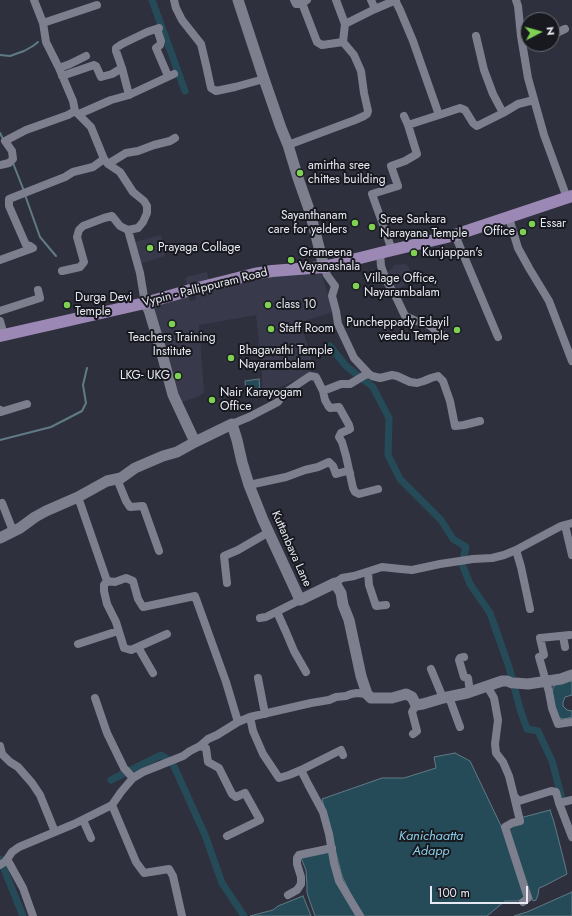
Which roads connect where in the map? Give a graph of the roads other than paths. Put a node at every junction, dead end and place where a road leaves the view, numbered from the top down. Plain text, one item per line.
1 (174, 0) edge
2 (238, 0) edge
3 (336, 0) edge
4 (371, 0) edge
5 (395, 0) edge
6 (516, 0) edge
7 (36, 1) edge
8 (301, 1) edge
9 (97, 5) dead end
10 (375, 9) junction
11 (43, 23) junction
12 (345, 24) junction
13 (520, 26) edge
14 (564, 29) dead end
15 (560, 31) edge
16 (476, 36) dead end
17 (343, 42) junction
18 (527, 52) edge
19 (86, 56) dead end
20 (59, 68) junction
21 (122, 68) junction
22 (62, 76) junction
23 (264, 79) junction
24 (129, 95) junction
25 (534, 100) junction
26 (77, 113) junction
27 (503, 113) junction
28 (439, 114) junction
29 (404, 116) dead end
30 (408, 125) junction
31 (175, 138) dead end
32 (288, 145) junction
33 (106, 161) junction
34 (0, 165) edge
35 (570, 197) edge
36 (509, 218) junction
37 (128, 230) junction
38 (455, 235) junction
39 (392, 250) junction
40 (380, 254) junction
41 (0, 260) edge
42 (324, 267) junction
43 (62, 271) dead end
44 (38, 290) dead end
45 (145, 303) junction
46 (0, 311) edge
47 (0, 321) edge
48 (443, 335) dead end
49 (2, 336) edge
50 (498, 337) dead end
51 (572, 361) edge
52 (367, 375) junction
53 (323, 391) junction
54 (27, 404) dead end
55 (0, 412) edge
56 (480, 421) dead end
57 (232, 424) junction
58 (194, 442) junction
59 (350, 473) junction
60 (117, 478) junction
61 (249, 485) junction
62 (378, 489) dead end
63 (78, 497) junction
64 (2, 503) dead end
65 (569, 524) edge
66 (14, 531) junction
67 (269, 532) junction
68 (0, 538) edge
69 (516, 550) junction
70 (160, 551) dead end
71 (572, 555) edge
72 (368, 572) junction
73 (107, 581) junction
74 (227, 583) dead end
75 (335, 583) junction
76 (300, 600) junction
77 (386, 605) dead end
78 (530, 609) dead end
79 (277, 612) junction
80 (260, 618) dead end
81 (118, 631) junction
82 (167, 634) dead end
83 (78, 644) dead end
84 (138, 647) junction
85 (565, 647) dead end
86 (464, 657) dead end
87 (431, 669) dead end
88 (306, 672) dead end
89 (153, 673) dead end
90 (572, 675) edge
91 (258, 678) dead end
92 (546, 681) junction
93 (487, 686) junction
94 (470, 692) junction
95 (367, 694) junction
96 (446, 697) junction
97 (95, 698) dead end
98 (416, 705) junction
99 (265, 714) junction
100 (250, 717) junction
101 (238, 722) junction
102 (572, 722) edge
103 (460, 727) dead end
104 (413, 734) dead end
105 (0, 746) edge
106 (200, 746) junction
107 (343, 756) dead end
108 (301, 770) junction
109 (133, 778) junction
110 (514, 796) junction
111 (566, 802) edge
112 (112, 805) junction
113 (83, 820) junction
114 (55, 832) junction
115 (227, 836) dead end
116 (572, 837) edge
117 (91, 838) dead end
118 (332, 848) junction
119 (4, 862) edge
120 (288, 895) dead end
121 (523, 902) dead end
122 (33, 916) edge
123 (182, 916) edge
124 (360, 916) edge

1 - 23 street
2 - 23 street
3 - 12 street
4 - 10 street
5 - 10 street
5 - 28 street
6 - 13 street
7 - 11 street
8 - 17 street
9 - 11 street
10 - 12 street
11 - 20 street
12 - 17 street
14 - 15 street
16 - 27 street
17 - 32 street
18 - 25 street
19 - 20 street
20 - 22 street
21 - 22 street
21 - 24 street
21 - 24 street
22 - 26 street
23 - 32 street
24 - 26 street
25 - 27 street
25 - 35 street
26 - 33 street
26 - 34 street
27 - 28 street
28 - 30 street
29 - 30 street
30 - 39 street
31 - 33 street
32 - 42 street
33 - 37 street
33 - 41 street
35 - 36 main road, Vypin - Pallippuram Road
36 - 38 main road, Vypin - Pallippuram Road
36 - 51 street
37 - 43 street
37 - 45 street
38 - 39 main road, Vypin - Pallippuram Road
38 - 50 street
39 - 40 main road, Vypin - Pallippuram Road
40 - 42 main road, Vypin - Pallippuram Road
40 - 48 street
42 - 45 main road, Vypin - Pallippuram Road
42 - 52 street
44 - 46 street
45 - 49 main road, Vypin - Pallippuram Road
45 - 58 street
47 - 49 street
52 - 53 street
52 - 56 street
53 - 57 street
53 - 59 street
54 - 55 street
57 - 58 street
57 - 61 street, Kuttanbava Lane
58 - 60 street
59 - 61 street
59 - 62 street
60 - 63 street
60 - 70 street
61 - 67 street, Kuttanbava Lane
63 - 66 street
63 - 73 street
64 - 66 street
65 - 69 street
65 - 71 street
66 - 68 street
67 - 74 street
67 - 76 street, Kuttanbava Lane
69 - 72 street
69 - 78 street
72 - 75 street
72 - 77 street
73 - 81 street
73 - 101 street
75 - 76 street, Kuttanbava Lane
75 - 95 street
76 - 79 street
79 - 80 street
79 - 88 street
81 - 83 street
81 - 84 street
82 - 84 street
84 - 89 street
85 - 92 street
86 - 94 street
87 - 96 street
90 - 92 street
91 - 99 street
92 - 93 street
92 - 102 street
93 - 94 street
93 - 110 street
94 - 96 street
95 - 98 street
95 - 99 street
96 - 98 street
96 - 103 street
97 - 109 street
98 - 104 street
99 - 100 street
100 - 101 street
100 - 108 street
101 - 106 street
105 - 114 street
106 - 109 street
106 - 115 street
107 - 108 street
108 - 118 street
109 - 112 street
110 - 111 street
110 - 121 street
111 - 116 street
112 - 113 street
112 - 123 street
113 - 114 street
113 - 117 street
114 - 119 street
118 - 120 street
118 - 124 street
119 - 122 street

